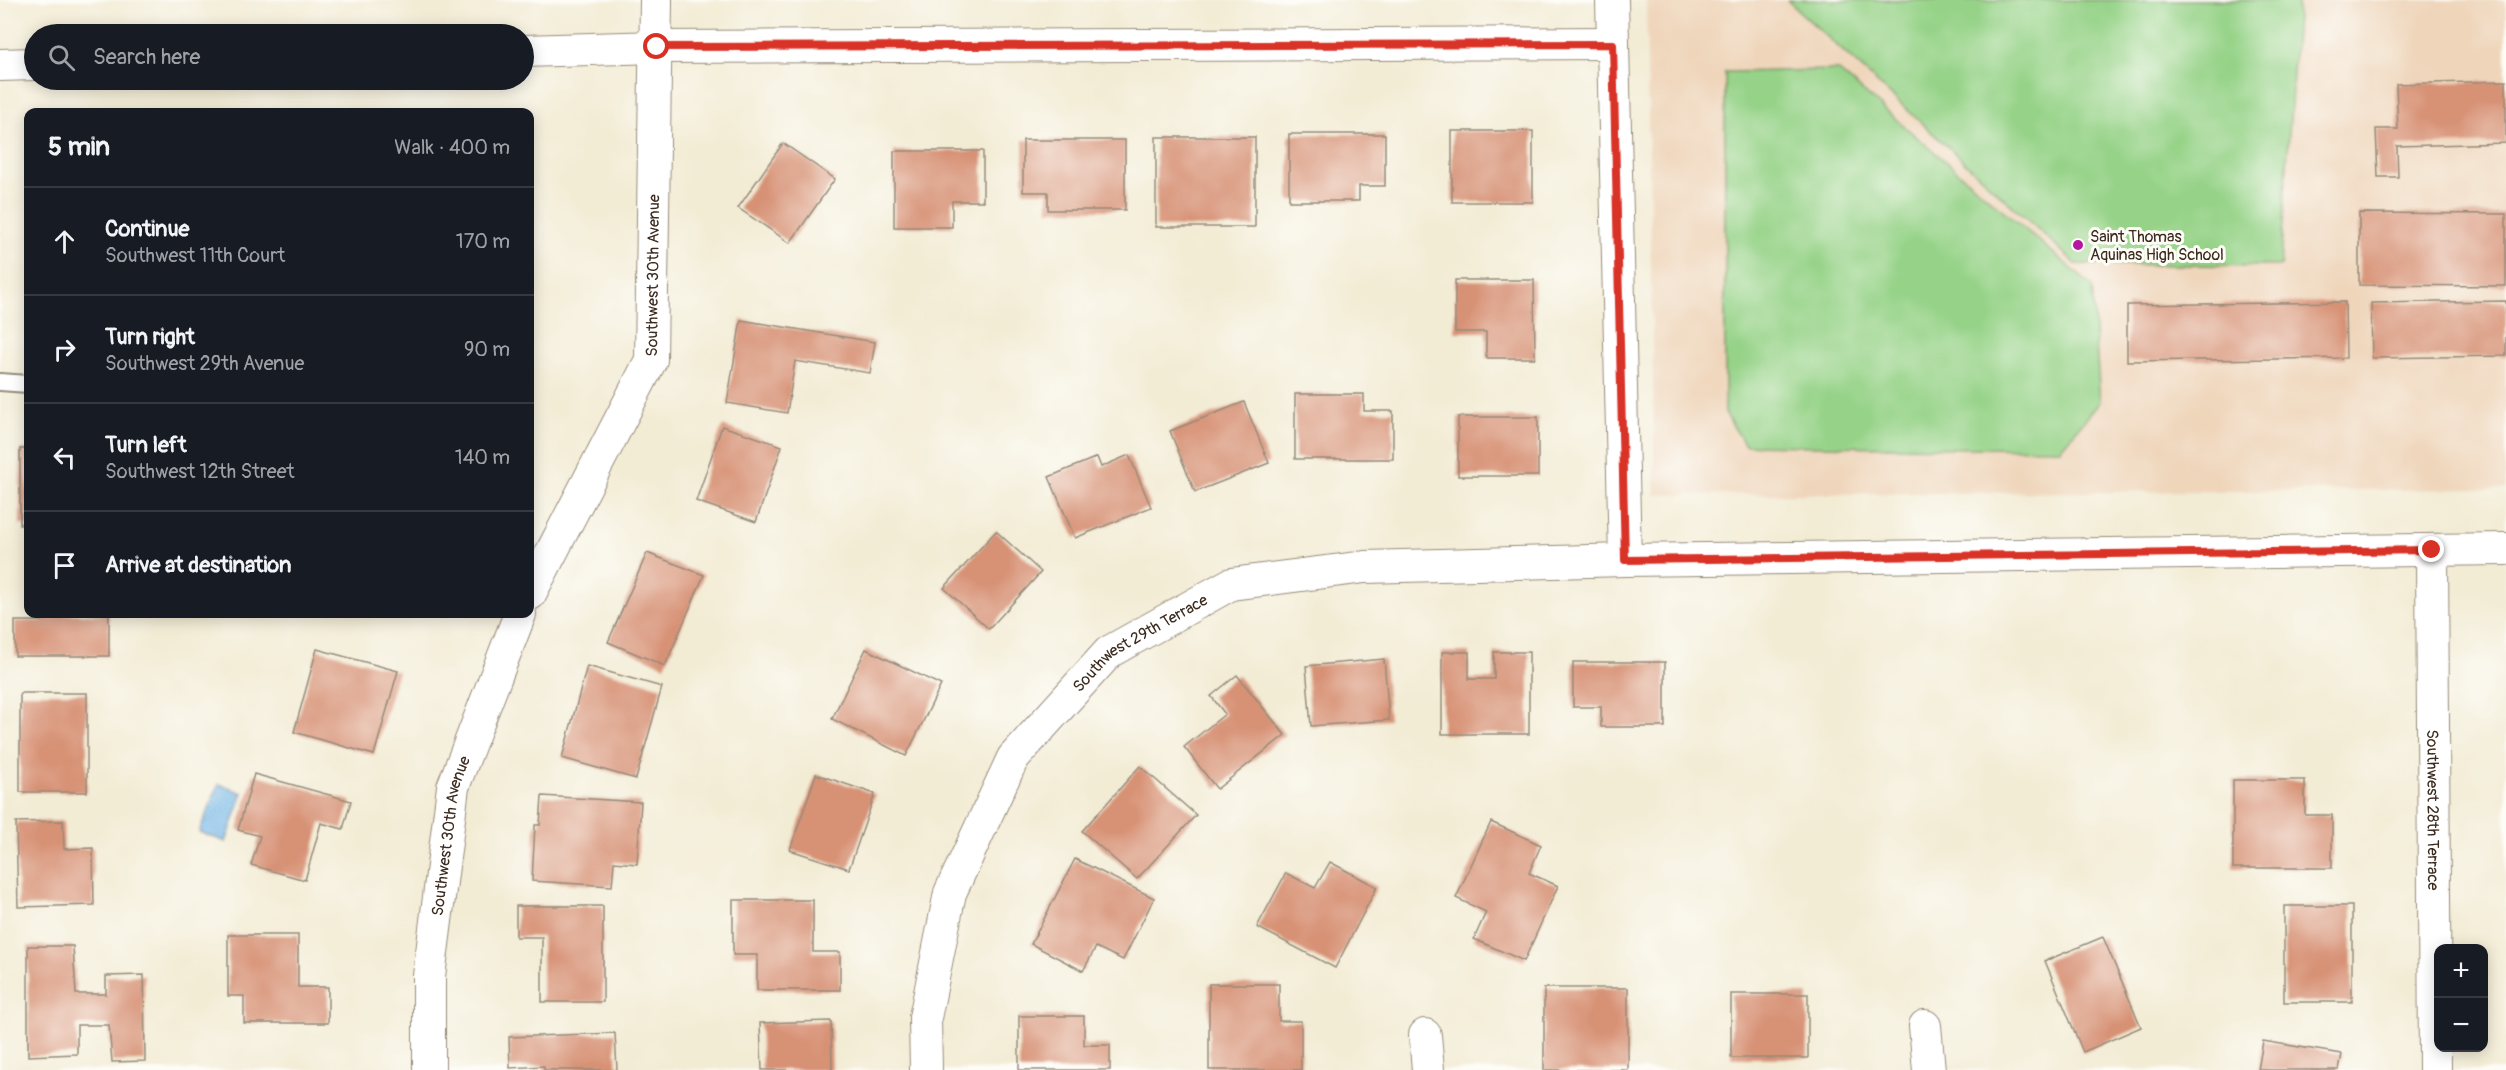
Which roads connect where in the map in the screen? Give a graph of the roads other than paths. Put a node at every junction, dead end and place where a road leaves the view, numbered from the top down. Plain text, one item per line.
1 (656, 0) edge
2 (1612, 0) edge
3 (1613, 44) junction
4 (657, 47) junction
5 (534, 51) edge
6 (24, 64) edge
7 (0, 65) edge
8 (0, 382) edge
9 (24, 384) edge
10 (2506, 549) edge
11 (2432, 550) junction
12 (1625, 560) junction
13 (534, 586) edge
14 (518, 618) edge
15 (1925, 1026) dead end
16 (1425, 1035) dead end
17 (429, 1070) edge
18 (926, 1070) edge
19 (1428, 1070) edge
20 (1929, 1070) edge
21 (2435, 1070) edge

1 - 4 street, Southwest 30th Avenue
2 - 3 street
3 - 4 street
3 - 12 street
4 - 5 street
4 - 13 street, Southwest 30th Avenue
6 - 7 street
8 - 9 lane
10 - 11 street, Southwest 29th Terrace
11 - 12 street, Southwest 29th Terrace
11 - 21 street, Southwest 28th Terrace
12 - 18 street, Southwest 29th Terrace
14 - 17 street, Southwest 30th Avenue
15 - 20 street
16 - 19 street

